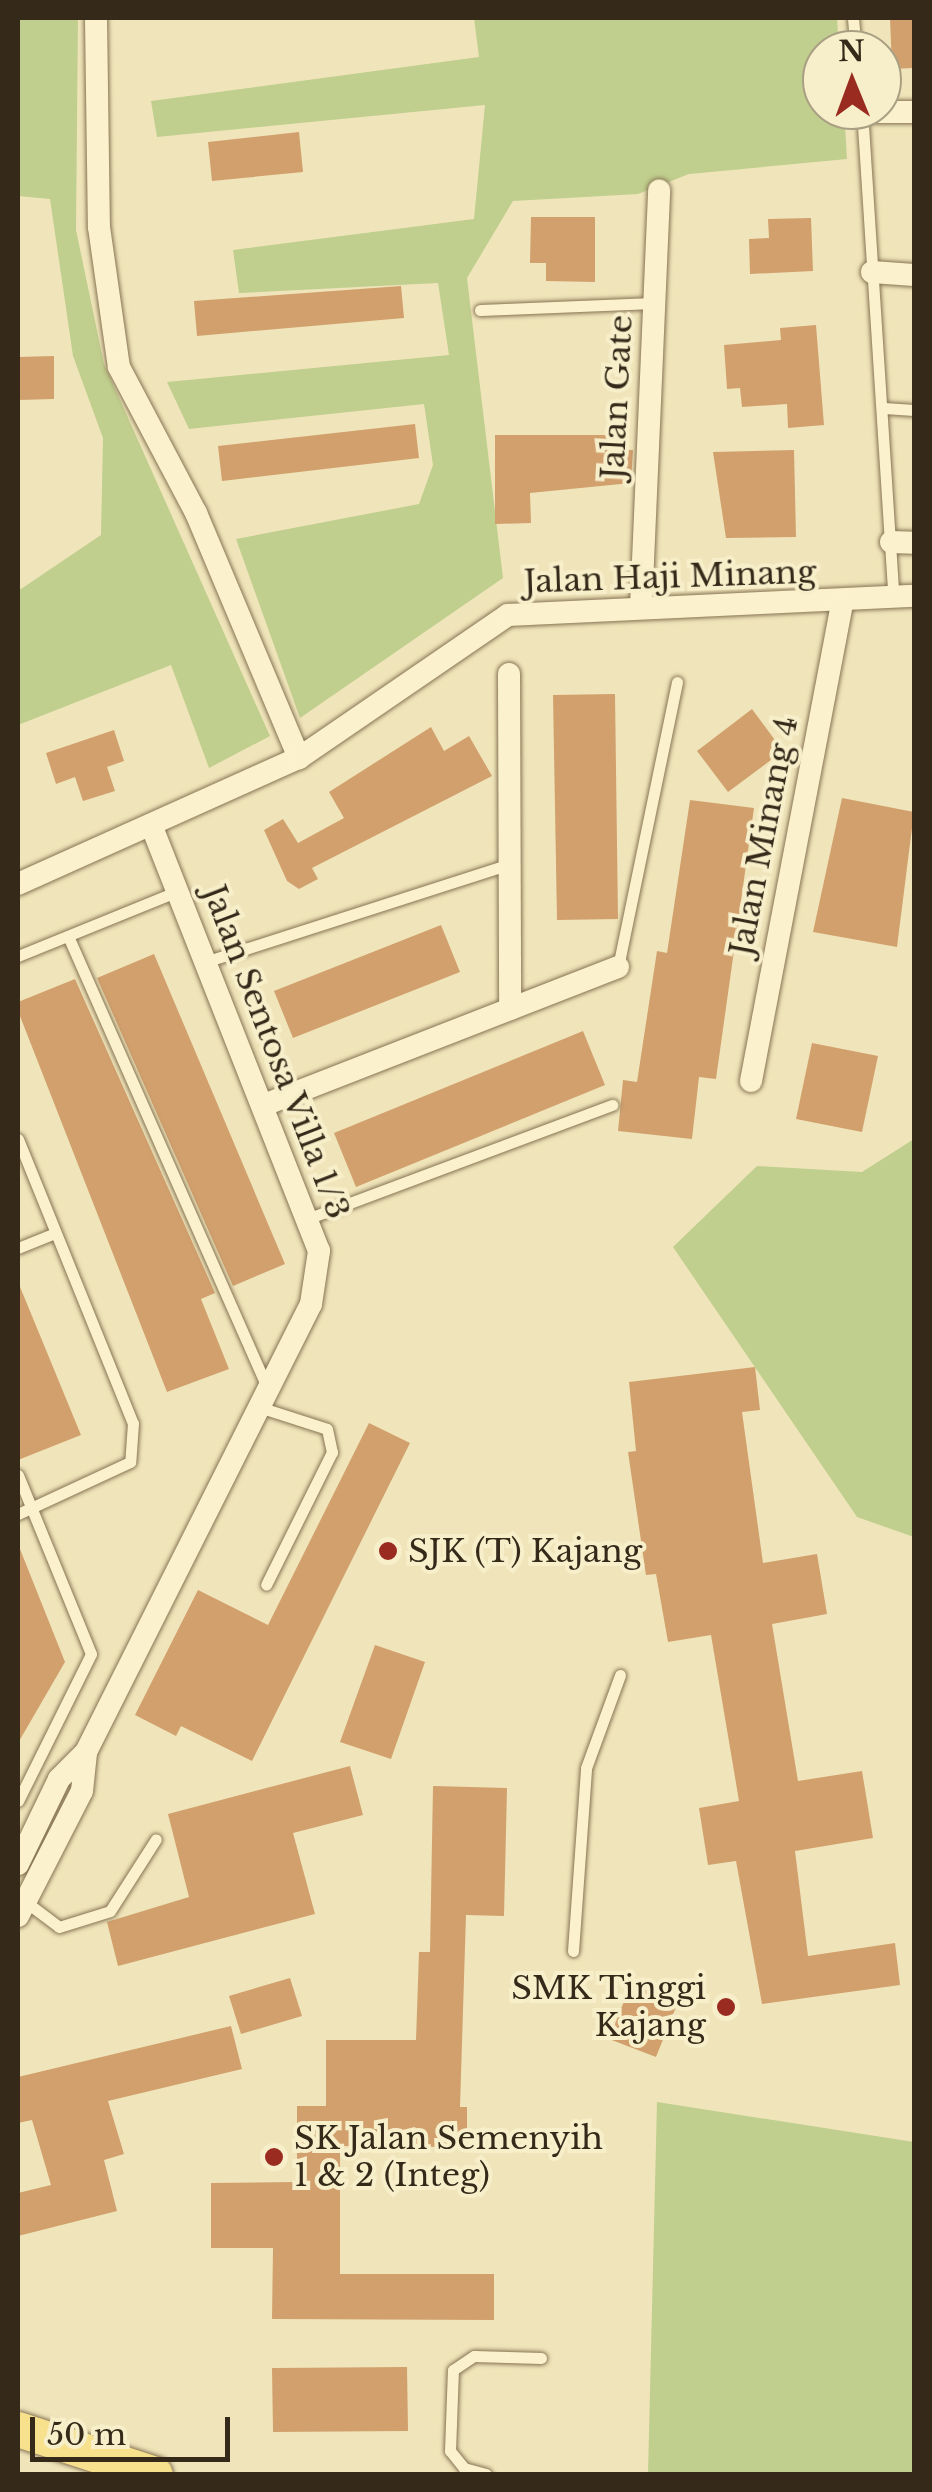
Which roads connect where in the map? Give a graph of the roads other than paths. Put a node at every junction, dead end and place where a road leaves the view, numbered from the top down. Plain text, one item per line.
1 (96, 18) edge
2 (863, 130) edge
3 (659, 190) dead end
4 (872, 272) junction
5 (914, 275) edge
6 (654, 303) junction
7 (480, 310) dead end
8 (884, 408) junction
9 (914, 410) edge
10 (903, 542) edge
11 (904, 595) edge
12 (842, 604) junction
13 (640, 607) junction
14 (508, 674) dead end
15 (677, 682) dead end
16 (299, 758) junction
17 (152, 828) junction
18 (510, 864) junction
19 (18, 884) edge
20 (178, 891) junction
21 (68, 936) junction
22 (18, 956) edge
23 (208, 961) junction
24 (618, 967) joint
25 (510, 1009) junction
26 (751, 1081) dead end
27 (264, 1105) junction
28 (612, 1105) dead end
29 (18, 1139) edge
30 (307, 1219) junction
31 (55, 1233) junction
32 (18, 1248) edge
33 (264, 1398) junction
34 (18, 1476) edge
35 (31, 1509) junction
36 (18, 1514) edge
37 (266, 1585) dead end
38 (620, 1676) dead end
39 (86, 1752) junction
40 (18, 1800) edge
41 (156, 1839) dead end
42 (18, 1864) edge
43 (20, 1905) edge
44 (573, 1951) dead end
45 (541, 2358) dead end
46 (18, 2429) edge
47 (155, 2474) edge
48 (486, 2474) edge

1 - 16 street
2 - 4 lane
3 - 6 street, Jalan Gate
4 - 5 street
4 - 8 lane
6 - 7 lane
6 - 13 street, Jalan Gate
8 - 9 lane
8 - 10 lane
10 - 11 lane
11 - 12 street, Jalan Haji Minang
12 - 13 street, Jalan Haji Minang
12 - 26 street, Jalan Minang 4
13 - 16 street, Jalan Haji Minang
14 - 18 street
15 - 24 lane
16 - 17 street, Jalan Haji Minang
17 - 19 street, Jalan Haji Minang
17 - 20 street, Jalan Sentosa Villa 1/3
18 - 23 lane
18 - 25 street
20 - 21 lane
20 - 23 street, Jalan Sentosa Villa 1/3
21 - 22 lane
21 - 33 lane
23 - 27 street, Jalan Sentosa Villa 1/3
24 - 25 street
25 - 27 street
27 - 30 street, Jalan Sentosa Villa 1/3
28 - 30 lane
29 - 31 lane
30 - 33 street, Jalan Sentosa Villa 1/3
31 - 32 lane
31 - 35 lane
33 - 37 lane
33 - 39 street
34 - 35 lane
35 - 36 lane
35 - 40 lane
38 - 44 lane
39 - 42 street
39 - 43 street
41 - 43 lane
45 - 48 lane
46 - 47 main road

